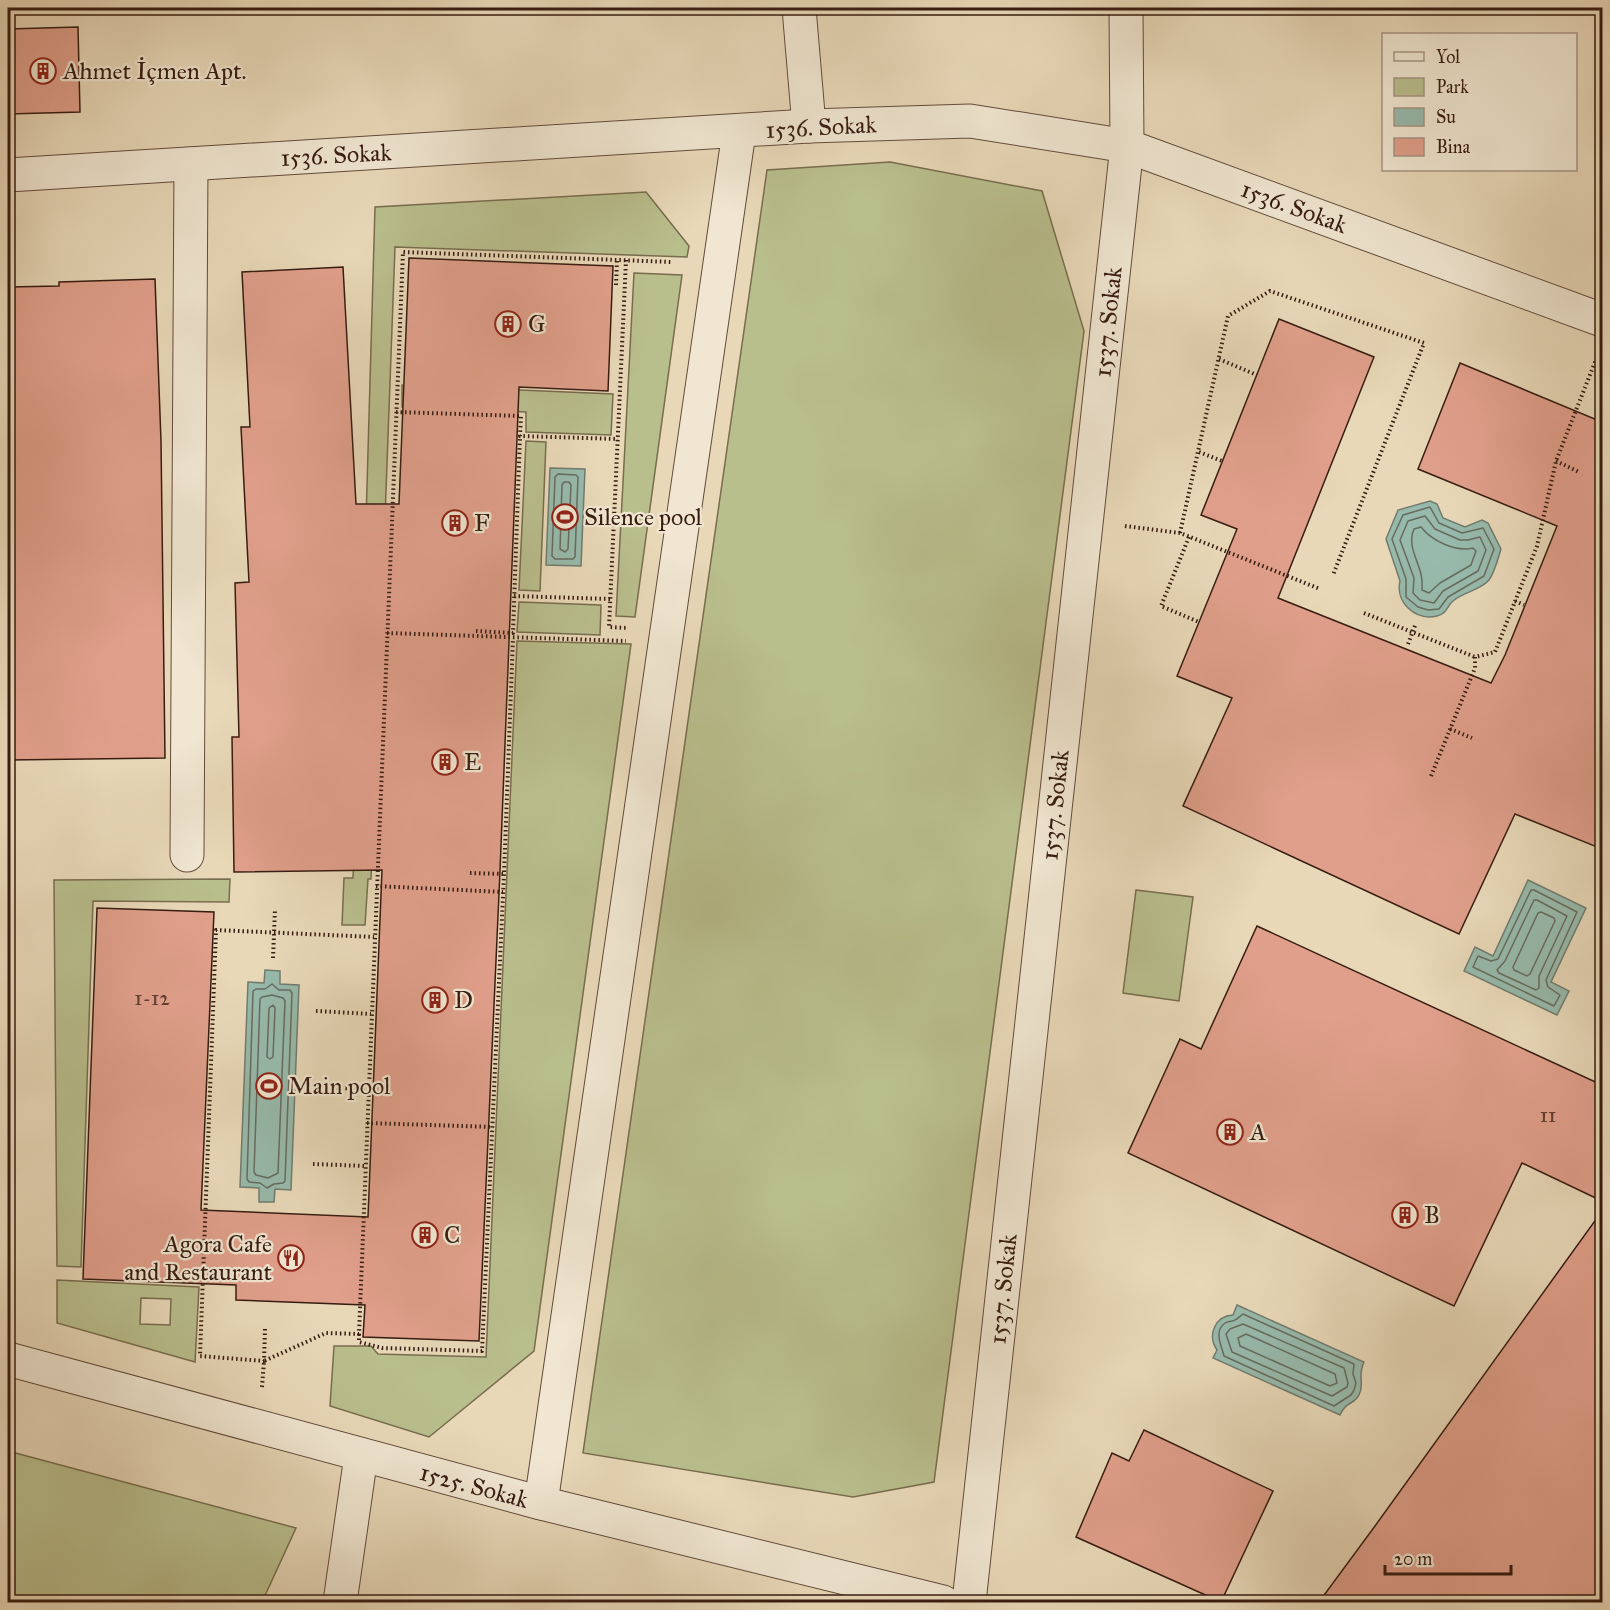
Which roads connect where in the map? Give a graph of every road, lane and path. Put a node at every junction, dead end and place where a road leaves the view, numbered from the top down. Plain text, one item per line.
1 (799, 8) edge
2 (1126, 8) edge
3 (809, 126) junction
4 (739, 132) junction
5 (1127, 146) junction
6 (191, 164) junction
7 (8, 175) edge
8 (617, 260) junction
9 (626, 260) junction
10 (672, 262) dead end
11 (616, 285) dead end
12 (1602, 320) edge
13 (1598, 353) dead end
14 (1219, 359) junction
15 (1257, 375) dead end
16 (396, 412) junction
17 (520, 436) junction
18 (618, 439) junction
19 (1199, 452) junction
20 (1222, 461) dead end
21 (1556, 461) junction
22 (1579, 472) dead end
23 (1086, 522) junction
24 (1180, 533) junction
25 (1189, 537) junction
26 (1333, 575) dead end
27 (1320, 589) dead end
28 (514, 596) junction
29 (610, 599) junction
30 (1515, 601) junction
31 (1524, 605) dead end
32 (1364, 613) dead end
33 (1198, 622) dead end
34 (1416, 623) dead end
35 (628, 628) dead end
36 (476, 631) dead end
37 (1413, 632) junction
38 (387, 633) junction
39 (513, 638) junction
40 (628, 641) dead end
41 (1408, 644) dead end
42 (1475, 657) junction
43 (1450, 729) junction
44 (1472, 738) dead end
45 (1431, 776) dead end
46 (187, 855) dead end
47 (470, 873) dead end
48 (504, 874) junction
49 (376, 886) junction
50 (503, 892) junction
51 (275, 909) dead end
52 (274, 933) junction
53 (374, 937) junction
54 (273, 958) dead end
55 (316, 1011) dead end
56 (371, 1014) junction
57 (315, 1087) dead end
58 (368, 1089) junction
59 (367, 1123) junction
60 (492, 1127) junction
61 (313, 1164) dead end
62 (365, 1166) junction
63 (265, 1329) dead end
64 (358, 1334) junction
65 (8, 1359) edge
66 (264, 1361) junction
67 (258, 1428) junction
68 (361, 1456) junction
69 (541, 1503) junction
70 (340, 1602) edge
71 (943, 1602) edge
72 (969, 1602) edge

1 - 3 street
2 - 5 street, 1537. Sokak
3 - 4 street, 1536. Sokak
3 - 5 street, 1536. Sokak
4 - 6 street, 1536. Sokak
4 - 69 street
5 - 12 street, 1536. Sokak
5 - 23 street, 1537. Sokak
6 - 7 street, 1536. Sokak
6 - 46 street
8 - 9 path
8 - 11 path
8 - 16 path
9 - 10 path
9 - 18 path
13 - 21 path
14 - 15 path
14 - 19 path
14 - 26 path
16 - 17 path
16 - 38 path
17 - 18 path
17 - 28 path
18 - 29 path
19 - 20 path
19 - 24 path
21 - 22 path
21 - 30 path
23 - 24 path
23 - 72 street, 1537. Sokak
24 - 25 path
25 - 27 path
25 - 33 path
28 - 29 path
28 - 36 path
29 - 35 path
30 - 31 path
30 - 42 path
32 - 37 path
34 - 37 path
37 - 41 path
37 - 42 path
38 - 39 path
38 - 49 path
39 - 40 path
39 - 48 path
42 - 43 path
43 - 44 path
43 - 45 path
47 - 48 path
48 - 50 path
49 - 50 path
49 - 53 path
50 - 60 path
51 - 52 path
52 - 53 path
52 - 54 path
52 - 66 path
53 - 56 path
55 - 56 path
56 - 58 path
57 - 58 path
58 - 59 path
59 - 60 path
59 - 62 path
60 - 64 path
61 - 62 path
62 - 64 path
63 - 66 path
64 - 66 path
65 - 67 street, 1525. Sokak
66 - 67 path
67 - 68 street, 1525. Sokak
68 - 69 street, 1525. Sokak
68 - 70 street
69 - 71 street, 1525. Sokak

